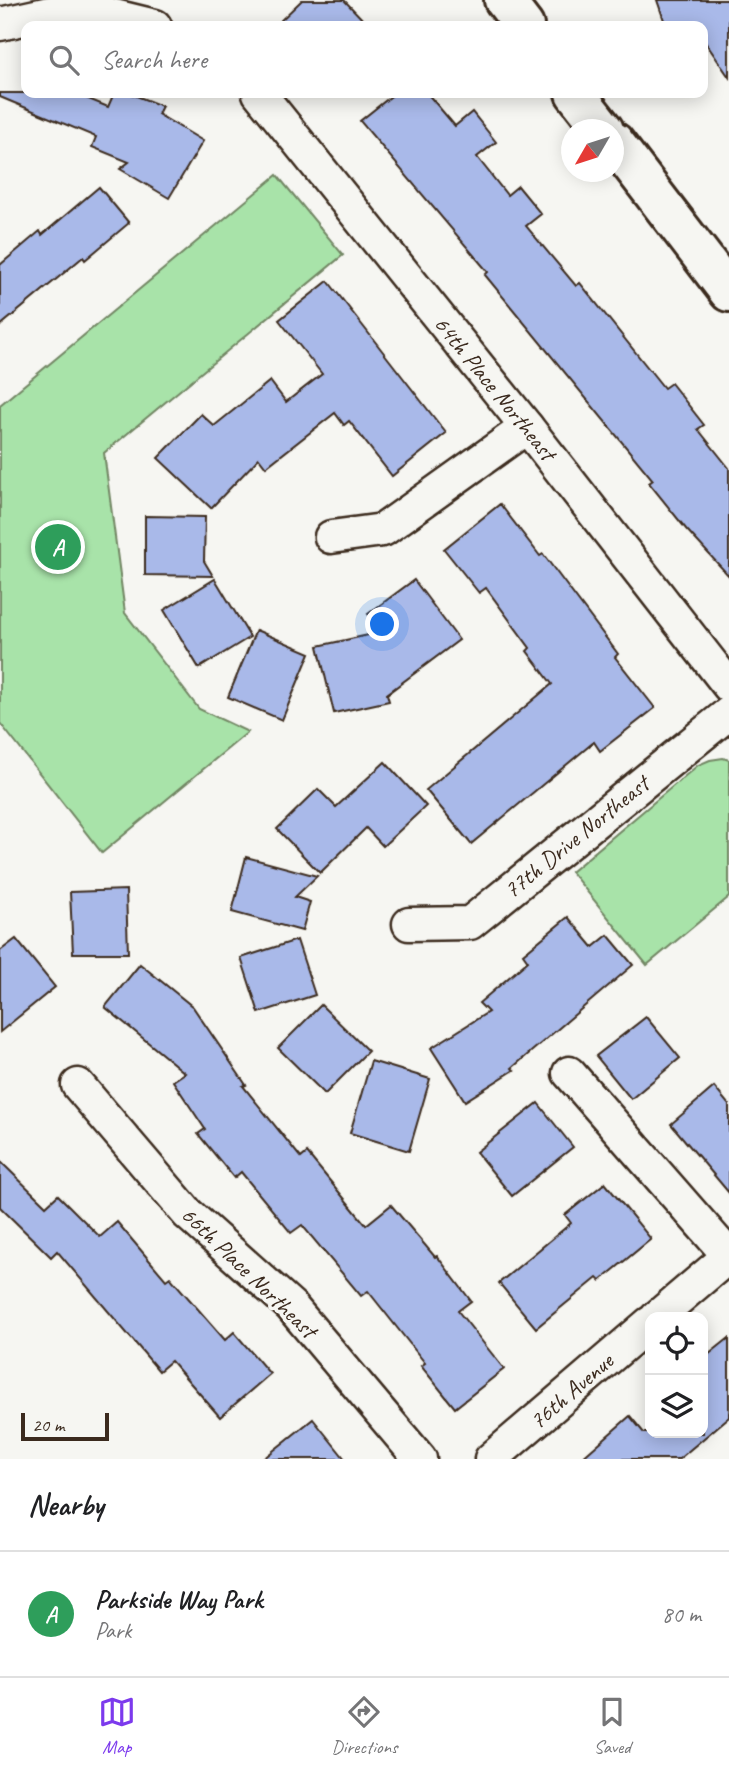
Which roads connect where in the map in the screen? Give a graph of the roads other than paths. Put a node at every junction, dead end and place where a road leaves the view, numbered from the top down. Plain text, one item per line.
1 (504, 0) edge
2 (135, 21) edge
3 (520, 21) edge
4 (0, 24) edge
5 (263, 98) edge
6 (579, 98) edge
7 (595, 119) edge
8 (624, 155) edge
9 (729, 292) edge
10 (527, 427) junction
11 (331, 537) dead end
12 (729, 686) edge
13 (729, 713) edge
14 (409, 924) dead end
15 (569, 1073) dead end
16 (78, 1085) dead end
17 (729, 1256) edge
18 (663, 1312) edge
19 (645, 1327) edge
20 (420, 1459) edge
21 (491, 1459) edge

1 - 3 main road
2 - 4 street
5 - 10 street, 64th Place Northeast
6 - 7 main road
8 - 9 main road
10 - 11 street
10 - 12 street, 64th Place Northeast
13 - 14 street, 77th Drive Northeast
15 - 17 street
16 - 20 street, 66th Place Northeast
17 - 18 street
19 - 21 street, 76th Avenue

